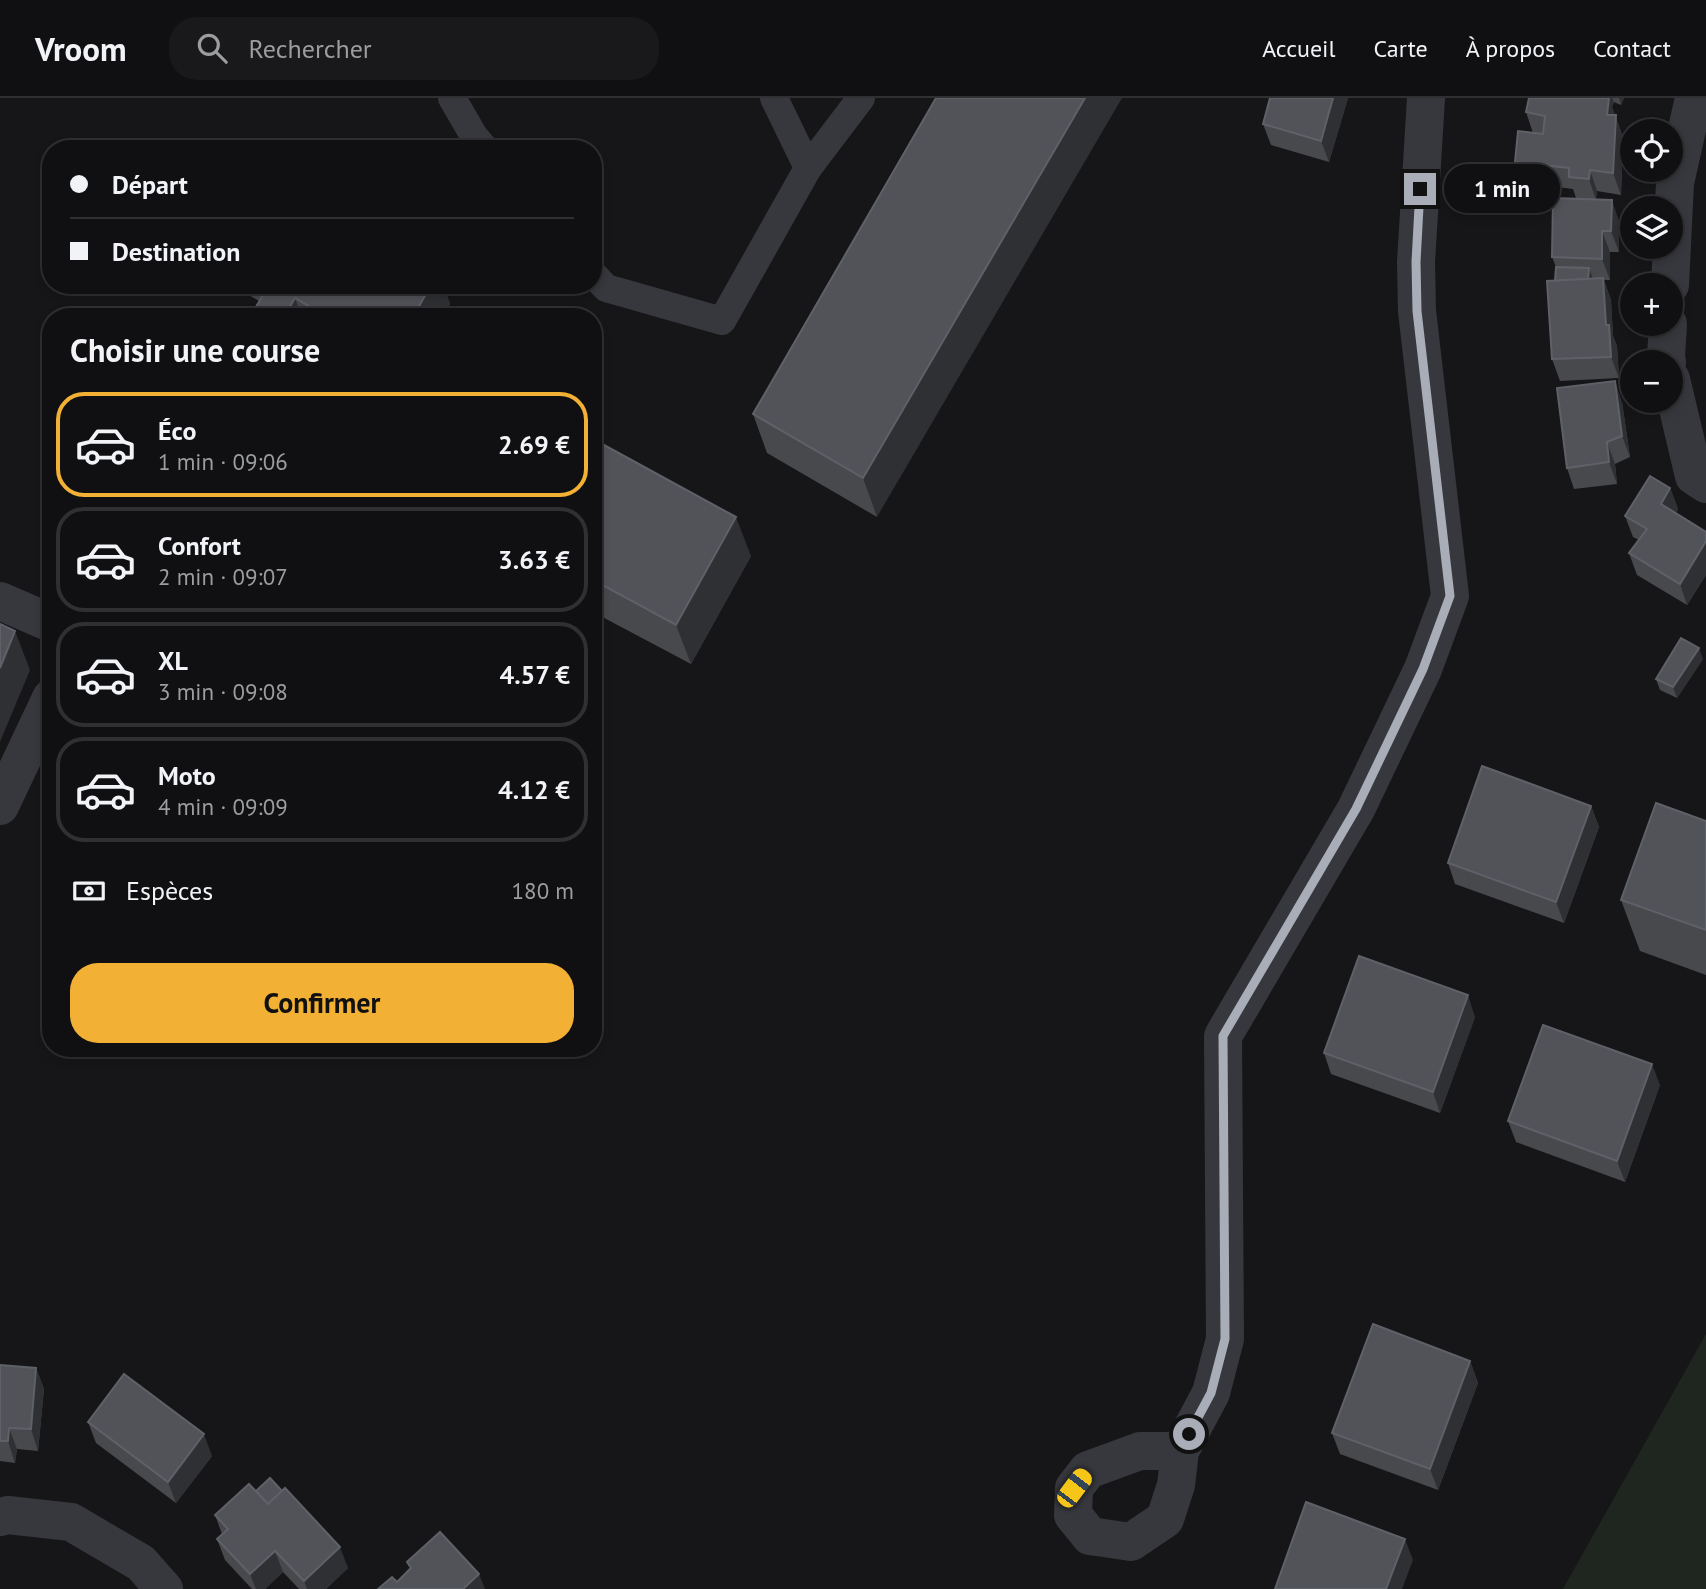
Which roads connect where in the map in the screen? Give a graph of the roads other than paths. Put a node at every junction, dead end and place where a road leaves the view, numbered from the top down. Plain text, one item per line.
1 (452, 98) edge
2 (774, 98) edge
3 (861, 98) edge
4 (1426, 98) edge
5 (1694, 98) edge
6 (477, 140) edge
7 (808, 168) junction
8 (1671, 273) edge
9 (602, 284) edge
10 (1679, 413) edge
11 (1706, 484) edge
12 (0, 601) edge
13 (42, 620) edge
14 (42, 717) edge
15 (0, 806) edge
16 (1180, 1451) dead end
17 (0, 1517) edge
18 (164, 1589) edge

1 - 6 lane
2 - 7 lane
3 - 7 lane
4 - 16 street
5 - 8 street
7 - 9 lane
10 - 11 street
12 - 13 street
14 - 15 street
17 - 18 street

